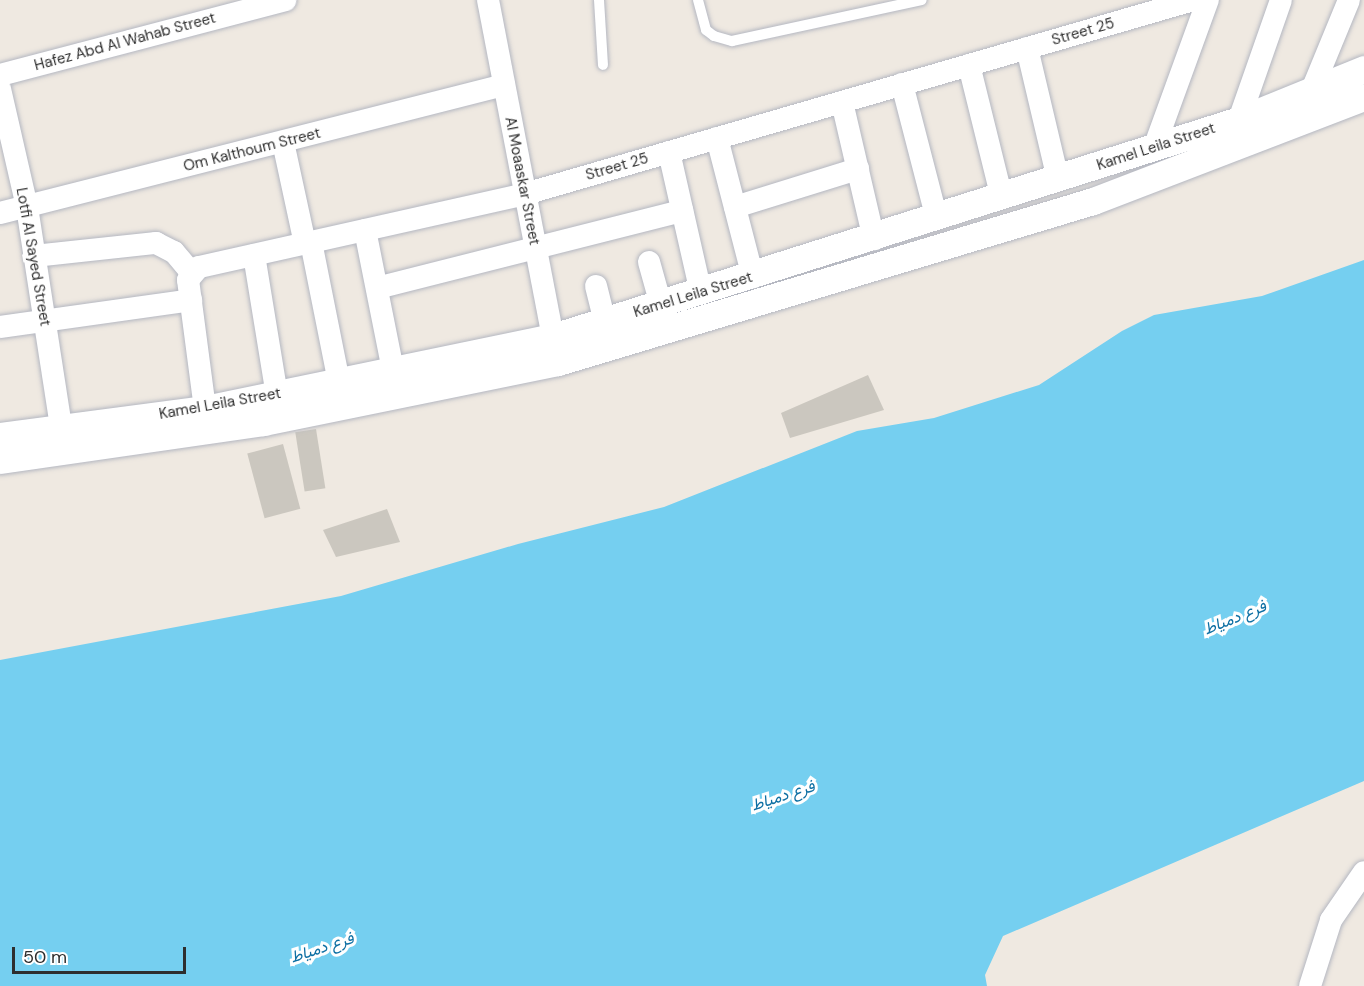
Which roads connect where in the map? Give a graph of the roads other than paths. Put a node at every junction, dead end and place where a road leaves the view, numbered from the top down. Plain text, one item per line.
1 (285, 0) edge
2 (488, 0) edge
3 (599, 0) edge
4 (698, 0) edge
5 (922, 0) edge
6 (1193, 0) edge
7 (1208, 0) edge
8 (1281, 0) edge
9 (1349, 0) edge
10 (1027, 48) junction
11 (603, 65) dead end
12 (969, 65) junction
13 (1364, 69) edge
14 (0, 75) edge
15 (902, 84) junction
16 (504, 85) junction
17 (0, 90) edge
18 (1311, 93) junction
19 (1364, 97) edge
20 (842, 102) junction
21 (1239, 120) junction
22 (1297, 125) junction
23 (717, 138) junction
24 (283, 142) junction
25 (1154, 148) junction
26 (669, 152) junction
27 (858, 169) junction
28 (1058, 179) junction
29 (525, 194) junction
30 (1002, 198) junction
31 (27, 207) junction
32 (735, 207) junction
33 (682, 211) junction
34 (0, 213) edge
35 (937, 219) junction
36 (365, 230) junction
37 (874, 239) junction
38 (308, 243) junction
39 (535, 248) junction
40 (254, 255) junction
41 (34, 256) junction
42 (649, 262) dead end
43 (191, 272) junction
44 (753, 277) junction
45 (596, 286) dead end
46 (377, 288) junction
47 (701, 293) junction
48 (191, 300) junction
49 (661, 305) junction
50 (44, 319) junction
51 (605, 321) junction
52 (0, 327) edge
53 (555, 349) junction
54 (393, 370) junction
55 (339, 382) junction
56 (277, 395) junction
57 (207, 420) junction
58 (61, 425) junction
59 (0, 436) edge
60 (65, 452) junction
61 (0, 460) edge
62 (1364, 872) edge
63 (1311, 986) edge

1 - 14 street, Hafez Abd Al Wahab Street
2 - 16 street, Al Moaaskar Street
3 - 11 lane
4 - 5 lane
6 - 10 street, Street 25
7 - 25 street
8 - 21 street
9 - 18 street
10 - 12 street, Street 25
10 - 28 street
12 - 15 street, Street 25
12 - 30 street
13 - 18 street, Kamel Leila Street
15 - 20 street, Street 25
15 - 35 street
16 - 24 street, Om Kalthoum Street
16 - 29 street, Al Moaaskar Street
17 - 31 street, Lotfi Al Sayed Street
18 - 21 street, Kamel Leila Street
18 - 22 street
19 - 22 street, Kamel Leila Street
20 - 23 street, Street 25
20 - 27 street
21 - 25 street, Kamel Leila Street
22 - 53 street, Kamel Leila Street
23 - 26 street, Street 25
23 - 32 street
24 - 31 street, Om Kalthoum Street
24 - 38 street
25 - 28 street, Kamel Leila Street
26 - 29 street, Street 25
26 - 33 street
27 - 32 street
27 - 37 street
28 - 30 street, Kamel Leila Street
29 - 36 street, Street 25
29 - 39 street, Al Moaaskar Street
30 - 35 street, Kamel Leila Street
31 - 34 street, Om Kalthoum Street
31 - 41 street, Lotfi Al Sayed Street
32 - 44 street
33 - 39 street
33 - 47 street
35 - 37 street, Kamel Leila Street
36 - 38 street, Street 25
36 - 46 street
37 - 44 street, Kamel Leila Street
38 - 40 street, Street 25
38 - 55 street
39 - 46 street
39 - 53 street, Al Moaaskar Street
40 - 43 street, Street 25
40 - 56 street
41 - 43 street
41 - 50 street, Lotfi Al Sayed Street
42 - 49 street
43 - 48 street
44 - 47 street, Kamel Leila Street
45 - 51 street
46 - 54 street
47 - 49 street, Kamel Leila Street
48 - 50 street
48 - 57 street
49 - 51 street, Kamel Leila Street
50 - 52 street
50 - 58 street, Lotfi Al Sayed Street
51 - 53 street, Kamel Leila Street
53 - 54 street, Kamel Leila Street
53 - 57 street, Kamel Leila Street
54 - 55 street, Kamel Leila Street
55 - 56 street, Kamel Leila Street
56 - 57 street, Kamel Leila Street
57 - 58 street, Kamel Leila Street
57 - 60 street, Kamel Leila Street
58 - 59 street, Kamel Leila Street
58 - 60 street, Lotfi Al Sayed Street
60 - 61 street, Kamel Leila Street
62 - 63 street

